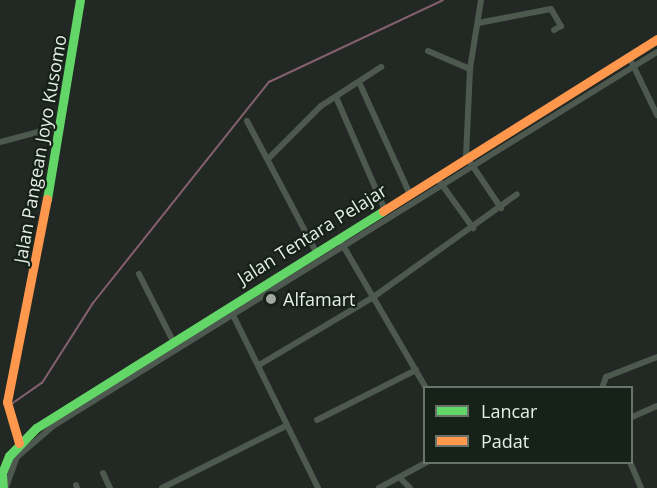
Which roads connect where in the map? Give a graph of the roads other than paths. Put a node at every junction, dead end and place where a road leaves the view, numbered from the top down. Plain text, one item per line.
1 (80, 0) edge
2 (481, 0) edge
3 (478, 23) junction
4 (554, 30) dead end
5 (657, 39) edge
6 (428, 51) dead end
7 (657, 52) edge
8 (631, 62) junction
9 (381, 67) dead end
10 (470, 69) junction
11 (359, 82) junction
12 (336, 97) junction
13 (657, 115) edge
14 (247, 121) dead end
15 (62, 126) junction
16 (0, 142) edge
17 (268, 159) junction
18 (468, 159) junction
19 (440, 182) junction
20 (409, 192) junction
21 (517, 194) dead end
22 (384, 208) junction
23 (501, 208) junction
24 (473, 228) junction
25 (340, 240) junction
26 (315, 250) junction
27 (139, 274) dead end
28 (372, 298) junction
29 (230, 310) junction
30 (172, 341) junction
31 (657, 357) edge
32 (259, 365) junction
33 (416, 370) junction
34 (425, 386) edge
35 (602, 386) edge
36 (3, 402) edge
37 (657, 406) edge
38 (633, 417) edge
39 (317, 420) dead end
40 (286, 426) junction
41 (19, 443) junction
42 (424, 464) edge
43 (631, 464) edge
44 (103, 473) dead end
45 (1, 476) edge
46 (400, 478) junction
47 (4, 488) edge
48 (110, 488) edge
49 (162, 488) edge
50 (318, 488) edge
51 (379, 488) edge
52 (410, 488) edge
53 (641, 488) edge

1 - 15 main road, Jalan Pangean Joyo Kusomo
2 - 3 street
3 - 4 street
3 - 10 street
5 - 8 main road, Jalan Tentara Pelajar
6 - 10 street
7 - 8 street
8 - 13 street
8 - 18 main road, Jalan Tentara Pelajar
9 - 11 street
10 - 18 street
11 - 12 street
11 - 20 street
12 - 17 street
12 - 22 street
14 - 17 street
15 - 16 street
15 - 36 main road, Jalan Pangean Joyo Kusomo
17 - 26 street
18 - 19 street
18 - 20 main road, Jalan Tentara Pelajar
18 - 23 street
19 - 24 street
19 - 25 street
20 - 22 main road, Jalan Tentara Pelajar
21 - 23 street
22 - 25 main road, Jalan Tentara Pelajar
23 - 24 street
24 - 28 street
25 - 26 main road, Jalan Tentara Pelajar
25 - 28 street
25 - 29 street
26 - 29 main road, Jalan Tentara Pelajar
27 - 30 street
28 - 32 street
28 - 33 street
29 - 30 main road, Jalan Tentara Pelajar
29 - 32 street
29 - 47 street
30 - 41 main road, Jalan Tentara Pelajar
31 - 35 street
32 - 40 street
33 - 34 street
33 - 39 street
36 - 41 main road, Jalan Pangean Joyo Kusomo
37 - 38 street
40 - 49 street
40 - 50 street
41 - 45 main road, Jalan Tentara Pelajar
42 - 46 street
43 - 53 street
44 - 48 street
45 - 47 main road, Jalan Tentara Pelajar
46 - 51 street
46 - 52 street

